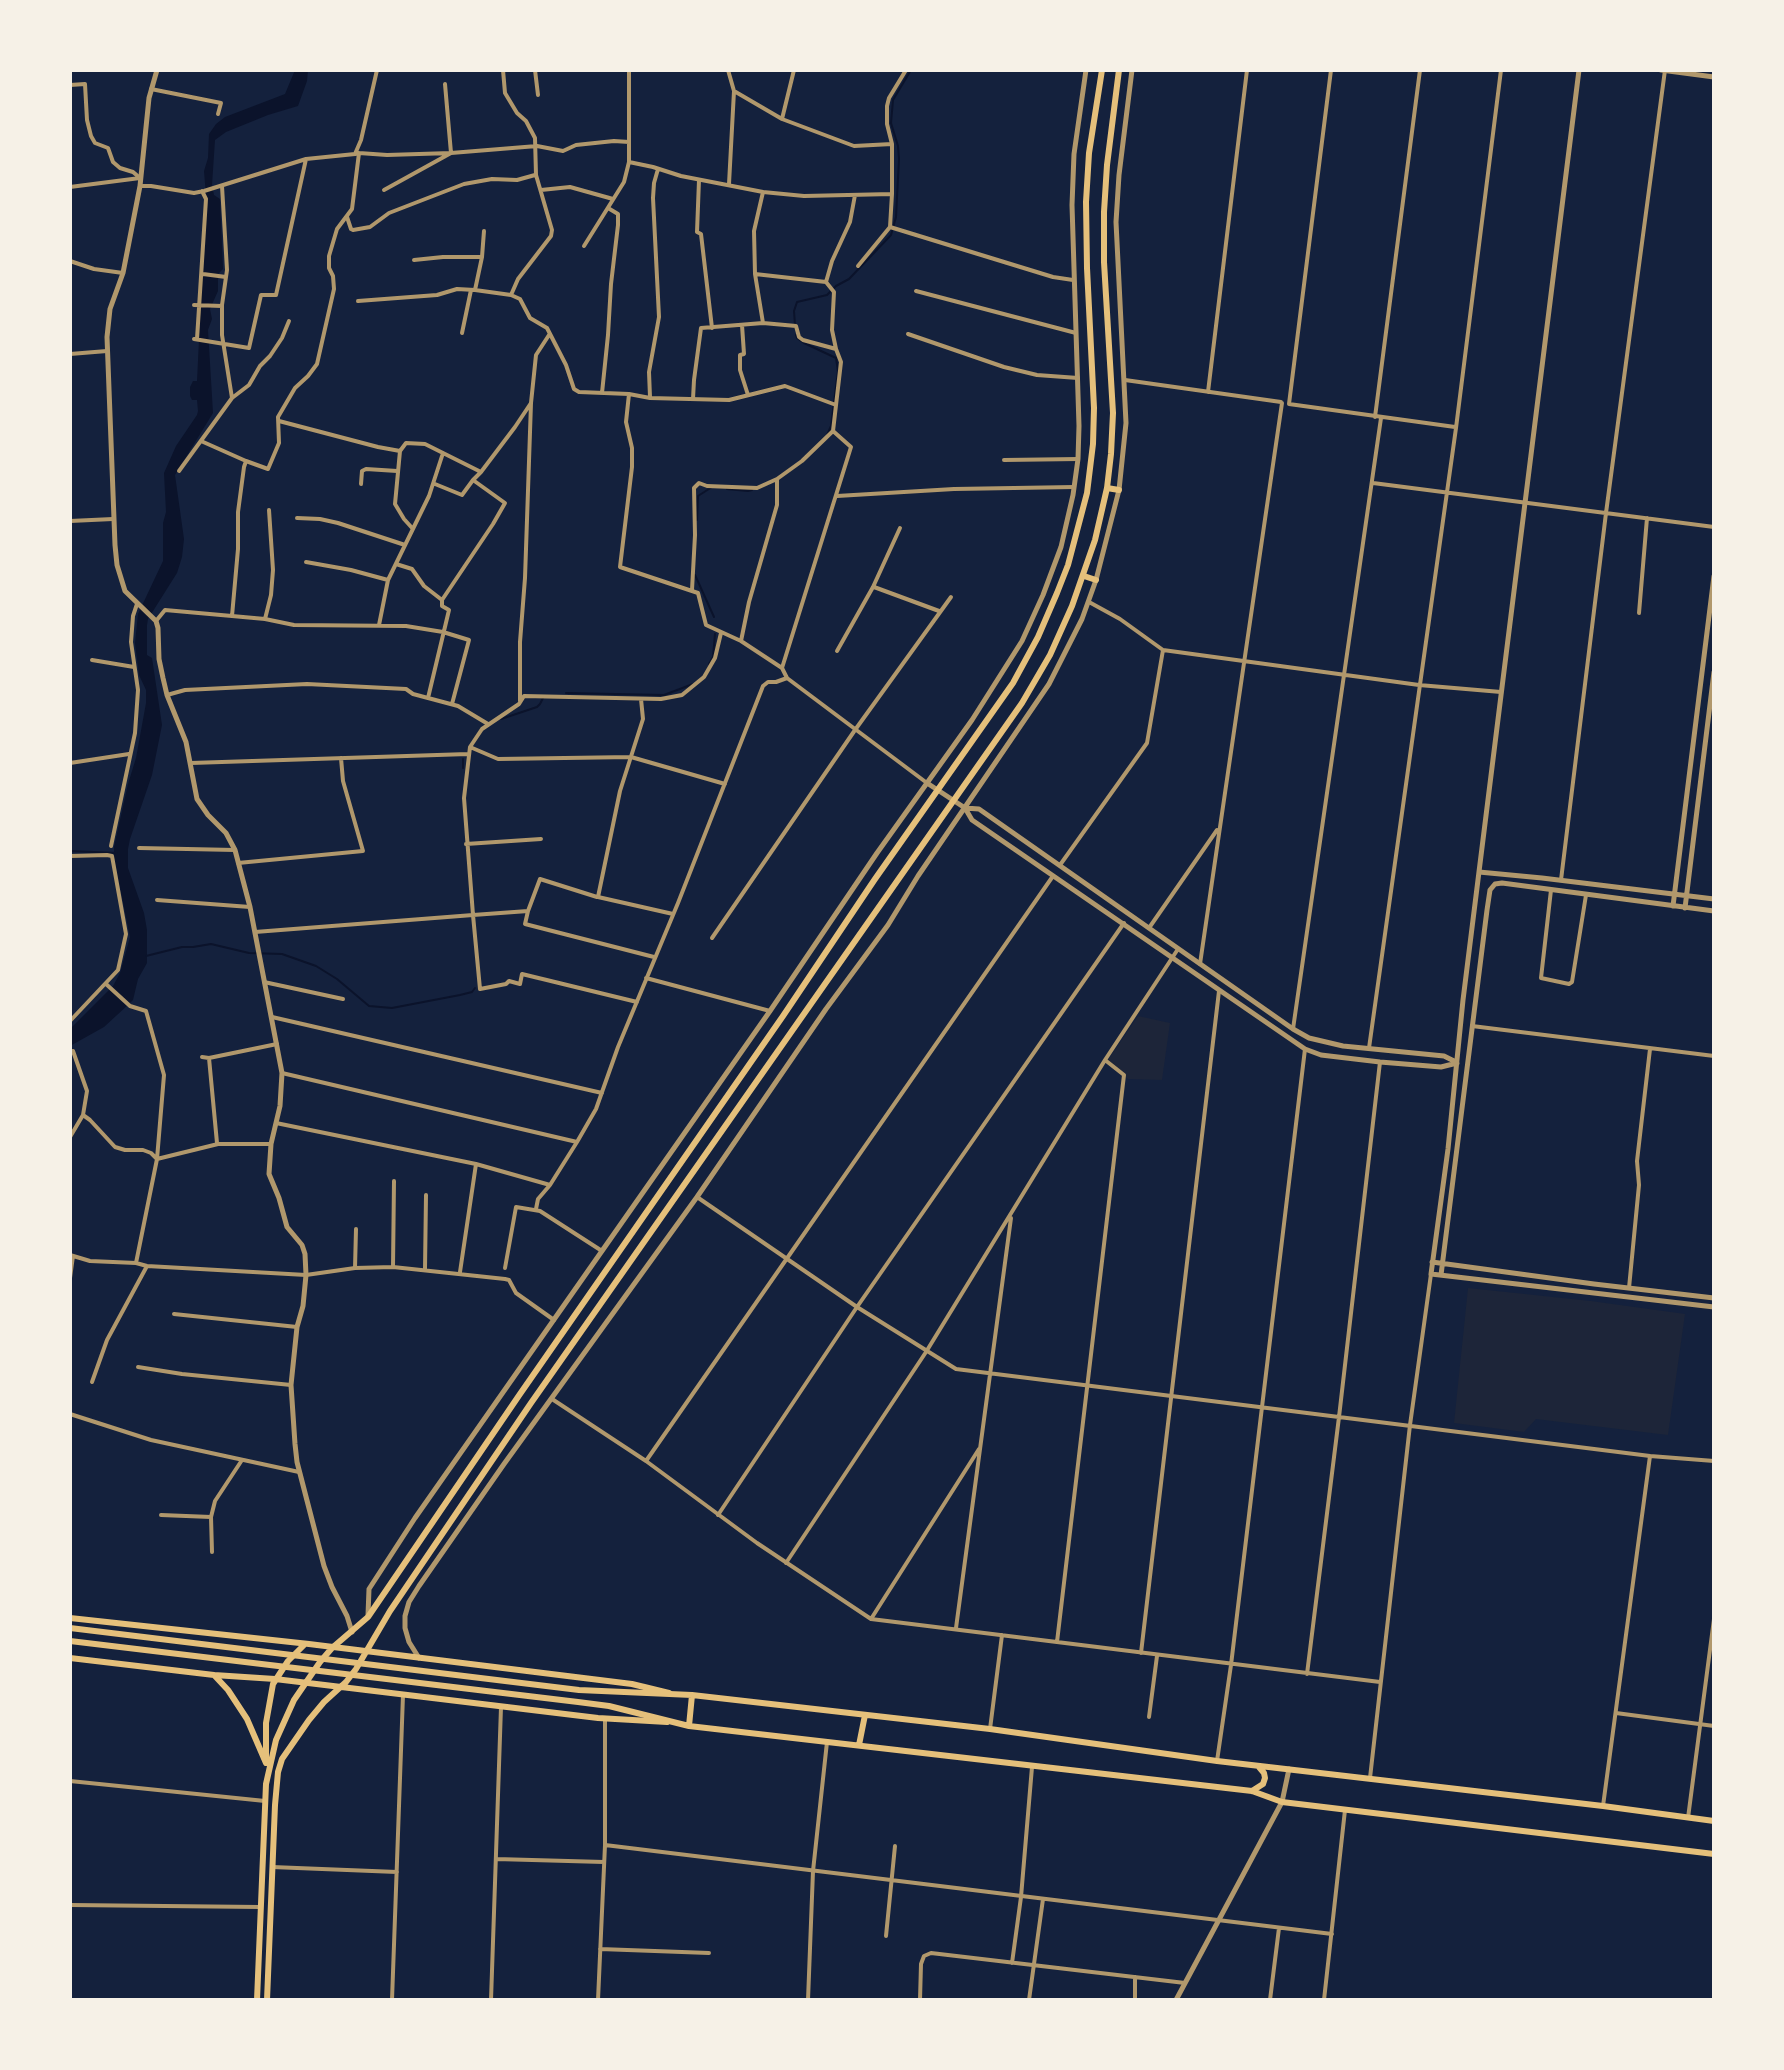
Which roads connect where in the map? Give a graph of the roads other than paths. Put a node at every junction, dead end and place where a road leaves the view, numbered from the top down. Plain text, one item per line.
1 (157, 70) edge
2 (377, 70) edge
3 (503, 70) edge
4 (535, 70) edge
5 (629, 70) edge
6 (728, 70) edge
7 (794, 70) edge
8 (906, 70) edge
9 (1086, 70) edge
10 (1102, 70) edge
11 (1119, 70) edge
12 (1132, 70) edge
13 (1247, 70) edge
14 (1331, 70) edge
15 (1420, 70) edge
16 (1501, 70) edge
17 (1579, 70) edge
18 (1663, 70) edge
19 (1714, 77) edge
20 (445, 84) dead end
21 (70, 85) edge
22 (151, 89) junction
23 (734, 91) junction
24 (538, 95) dead end
25 (218, 114) dead end
26 (782, 119) junction
27 (629, 142) junction
28 (892, 144) junction
29 (537, 146) junction
30 (357, 153) junction
31 (451, 153) junction
32 (306, 159) junction
33 (629, 162) junction
34 (658, 169) junction
35 (536, 175) junction
36 (140, 178) junction
37 (699, 180) junction
38 (729, 184) junction
39 (140, 186) junction
40 (70, 187) edge
41 (220, 187) junction
42 (384, 190) dead end
43 (541, 190) junction
44 (203, 191) junction
45 (763, 192) junction
46 (892, 194) junction
47 (855, 195) junction
48 (613, 199) junction
49 (608, 208) junction
50 (347, 217) junction
51 (890, 227) junction
52 (484, 231) dead end
53 (584, 246) dead end
54 (482, 257) junction
55 (414, 260) dead end
56 (70, 261) edge
57 (858, 266) dead end
58 (123, 273) junction
59 (203, 274) junction
60 (755, 274) junction
61 (224, 276) junction
62 (1073, 280) junction
63 (826, 282) junction
64 (473, 290) junction
65 (916, 291) dead end
66 (511, 295) junction
67 (358, 301) dead end
68 (196, 306) junction
69 (219, 306) junction
70 (289, 321) dead end
71 (763, 323) junction
72 (742, 325) junction
73 (712, 328) junction
74 (462, 333) dead end
75 (1076, 333) junction
76 (549, 334) junction
77 (908, 334) dead end
78 (223, 343) junction
79 (836, 349) junction
80 (107, 351) junction
81 (70, 354) edge
82 (1078, 378) junction
83 (1125, 380) junction
84 (1208, 392) junction
85 (602, 393) junction
86 (629, 394) junction
87 (748, 395) junction
88 (232, 398) junction
89 (650, 398) junction
90 (693, 399) junction
91 (531, 403) junction
92 (1282, 403) junction
93 (1289, 404) junction
94 (836, 405) junction
95 (1375, 417) junction
96 (1381, 418) junction
97 (279, 421) junction
98 (1456, 428) junction
99 (833, 431) junction
100 (200, 440) junction
101 (400, 451) junction
102 (443, 453) junction
103 (1078, 459) junction
104 (1004, 460) dead end
105 (246, 461) junction
106 (179, 471) dead end
107 (397, 471) junction
108 (481, 472) junction
109 (777, 479) junction
110 (473, 480) junction
111 (1373, 483) junction
112 (361, 484) dead end
113 (435, 484) junction
114 (1074, 487) junction
115 (1107, 488) junction
116 (1119, 490) junction
117 (1447, 493) junction
118 (837, 496) junction
119 (1526, 502) junction
120 (269, 510) dead end
121 (1606, 513) junction
122 (297, 518) dead end
123 (1647, 518) junction
124 (113, 519) junction
125 (70, 521) edge
126 (1714, 527) edge
127 (900, 528) dead end
128 (413, 529) junction
129 (405, 545) junction
130 (306, 562) dead end
131 (396, 564) junction
132 (1084, 576) junction
133 (1714, 576) edge
134 (388, 580) junction
135 (1096, 580) junction
136 (873, 587) junction
137 (692, 590) junction
138 (951, 597) dead end
139 (442, 600) junction
140 (1089, 602) junction
141 (138, 605) junction
142 (1712, 609) edge
143 (939, 611) junction
144 (1639, 613) dead end
145 (232, 616) junction
146 (154, 618) junction
147 (265, 619) junction
148 (379, 625) junction
149 (443, 632) junction
150 (721, 633) junction
151 (741, 641) junction
152 (1163, 650) junction
153 (837, 651) dead end
154 (92, 660) dead end
155 (1245, 662) junction
156 (134, 667) junction
157 (782, 668) junction
158 (1714, 672) edge
159 (1345, 675) junction
160 (787, 678) junction
161 (1419, 685) junction
162 (1501, 692) junction
163 (167, 695) junction
164 (428, 698) junction
165 (641, 699) junction
166 (452, 704) junction
167 (519, 704) junction
168 (488, 724) junction
169 (855, 730) junction
170 (470, 747) junction
171 (129, 754) junction
172 (468, 754) junction
173 (341, 757) junction
174 (631, 757) junction
175 (70, 763) edge
176 (190, 763) junction
177 (927, 783) junction
178 (725, 784) junction
179 (937, 790) junction
180 (953, 800) junction
181 (965, 808) junction
182 (1218, 828) junction
183 (541, 839) dead end
184 (466, 844) junction
185 (111, 846) dead end
186 (139, 848) dead end
187 (235, 850) junction
188 (70, 856) edge
189 (238, 863) junction
190 (1060, 865) junction
191 (1479, 872) junction
192 (1053, 876) junction
193 (1561, 880) junction
194 (1551, 890) junction
195 (1675, 894) junction
196 (1586, 895) junction
197 (1686, 896) junction
198 (598, 897) junction
199 (1714, 899) edge
200 (157, 900) dead end
201 (1673, 906) junction
202 (250, 907) junction
203 (1685, 908) junction
204 (528, 911) junction
205 (1714, 911) edge
206 (673, 914) junction
207 (473, 915) junction
208 (1124, 923) junction
209 (1148, 928) junction
210 (254, 933) junction
211 (1161, 937) junction
212 (712, 938) dead end
213 (1156, 945) junction
214 (1178, 949) junction
215 (654, 957) junction
216 (1173, 957) junction
217 (1200, 964) junction
218 (646, 978) junction
219 (264, 982) junction
220 (108, 986) junction
221 (1219, 991) junction
222 (343, 999) dead end
223 (1463, 1000) junction
224 (1475, 1001) junction
225 (637, 1002) junction
226 (770, 1011) junction
227 (272, 1017) junction
228 (70, 1021) edge
229 (1472, 1026) junction
230 (1293, 1029) junction
231 (277, 1044) junction
232 (1369, 1048) junction
233 (1305, 1049) junction
234 (1650, 1049) junction
235 (73, 1051) dead end
236 (1714, 1056) edge
237 (1105, 1060) junction
238 (1380, 1062) junction
239 (1457, 1063) junction
240 (282, 1073) junction
241 (602, 1093) junction
242 (83, 1115) junction
243 (276, 1123) junction
244 (70, 1137) edge
245 (577, 1142) junction
246 (218, 1144) junction
247 (271, 1144) junction
248 (1448, 1149) junction
249 (1457, 1149) junction
250 (156, 1159) junction
251 (476, 1164) junction
252 (394, 1181) dead end
253 (550, 1185) junction
254 (426, 1195) dead end
255 (697, 1197) junction
256 (536, 1209) junction
257 (1011, 1215) junction
258 (356, 1229) dead end
259 (602, 1251) junction
260 (72, 1256) edge
261 (787, 1259) junction
262 (1432, 1262) junction
263 (136, 1263) junction
264 (1442, 1263) junction
265 (147, 1266) junction
266 (393, 1267) junction
267 (355, 1268) junction
268 (505, 1268) dead end
269 (425, 1269) junction
270 (460, 1273) junction
271 (1431, 1274) junction
272 (306, 1275) junction
273 (1441, 1275) junction
274 (70, 1278) edge
275 (1629, 1288) junction
276 (1714, 1298) edge
277 (857, 1307) junction
278 (1714, 1307) edge
279 (174, 1314) dead end
280 (554, 1320) junction
281 (297, 1327) junction
282 (926, 1352) junction
283 (138, 1367) dead end
284 (991, 1374) junction
285 (92, 1382) dead end
286 (291, 1385) junction
287 (1089, 1387) junction
288 (1171, 1396) junction
289 (552, 1399) junction
290 (1262, 1407) junction
291 (70, 1414) edge
292 (1339, 1417) junction
293 (1410, 1425) junction
294 (980, 1447) junction
295 (1650, 1456) junction
296 (242, 1460) junction
297 (646, 1461) junction
298 (1714, 1461) edge
299 (301, 1472) junction
300 (161, 1515) dead end
301 (718, 1515) junction
302 (211, 1517) junction
303 (212, 1552) dead end
304 (786, 1563) junction
305 (368, 1617) junction
306 (70, 1618) edge
307 (871, 1619) junction
308 (1714, 1619) edge
309 (70, 1628) edge
310 (956, 1628) junction
311 (352, 1633) junction
312 (1002, 1635) junction
313 (70, 1641) edge
314 (1057, 1642) junction
315 (305, 1644) junction
316 (332, 1648) junction
317 (366, 1653) junction
318 (1141, 1653) junction
319 (1157, 1655) junction
320 (70, 1658) edge
321 (420, 1659) junction
322 (1231, 1665) junction
323 (1307, 1674) junction
324 (214, 1675) junction
325 (275, 1679) junction
326 (1380, 1682) junction
327 (305, 1683) junction
328 (340, 1688) junction
329 (669, 1693) junction
330 (403, 1695) junction
331 (692, 1695) junction
332 (501, 1707) junction
333 (1616, 1713) junction
334 (865, 1715) junction
335 (1149, 1717) dead end
336 (605, 1718) junction
337 (667, 1722) junction
338 (1701, 1724) junction
339 (689, 1726) junction
340 (1714, 1726) edge
341 (990, 1729) junction
342 (827, 1742) junction
343 (859, 1745) junction
344 (1217, 1761) junction
345 (266, 1763) junction
346 (1032, 1765) junction
347 (1255, 1765) junction
348 (1289, 1769) junction
349 (268, 1771) junction
350 (1370, 1778) junction
351 (70, 1781) edge
352 (1252, 1791) junction
353 (265, 1801) junction
354 (1282, 1802) junction
355 (1603, 1806) junction
356 (1345, 1810) junction
357 (1688, 1818) junction
358 (1714, 1821) edge
359 (605, 1845) junction
360 (895, 1846) dead end
361 (1714, 1854) edge
362 (496, 1859) junction
363 (604, 1862) junction
364 (272, 1867) junction
365 (813, 1871) junction
366 (397, 1872) junction
367 (892, 1880) junction
368 (1021, 1897) junction
369 (1044, 1899) junction
370 (70, 1905) edge
371 (260, 1907) junction
372 (1218, 1921) junction
373 (1279, 1928) junction
374 (1332, 1934) junction
375 (886, 1936) dead end
376 (600, 1949) junction
377 (709, 1953) dead end
378 (1012, 1963) junction
379 (1035, 1965) junction
380 (1135, 1977) junction
381 (1185, 1983) junction
382 (257, 2000) edge
383 (267, 2000) edge
384 (392, 2000) edge
385 (491, 2000) edge
386 (598, 2000) edge
387 (808, 2000) edge
388 (920, 2000) edge
389 (1029, 2000) edge
390 (1135, 2000) edge
391 (1176, 2000) edge
392 (1270, 2000) edge
393 (1324, 2000) edge

1 - 22 street
2 - 30 street
3 - 29 street
4 - 24 street
5 - 27 street
6 - 23 street
7 - 26 street
8 - 28 street
9 - 62 street
10 - 179 main road
11 - 115 main road
12 - 83 street
13 - 84 street
14 - 93 street
15 - 95 street
16 - 98 street
17 - 119 street
18 - 19 street
18 - 121 street
20 - 31 street
21 - 36 street
22 - 25 street
22 - 36 street
23 - 26 street
23 - 38 street
26 - 28 street
27 - 29 street
27 - 33 street
28 - 46 street
29 - 31 street
29 - 35 street
30 - 31 street
30 - 32 street
30 - 50 street
31 - 42 street
32 - 41 street
32 - 78 street
33 - 34 street
33 - 48 street
34 - 37 street
34 - 89 street
35 - 43 street
35 - 50 street
36 - 39 street
36 - 40 street
37 - 38 street
37 - 73 street
38 - 45 street
39 - 44 street
39 - 58 street
41 - 44 street
41 - 61 street
43 - 48 street
43 - 66 street
44 - 59 street
45 - 47 street
45 - 60 street
46 - 47 street
46 - 51 street
47 - 63 street
48 - 49 street
49 - 53 street
49 - 85 street
50 - 97 street
51 - 57 street
51 - 62 street
52 - 54 street
54 - 55 street
54 - 64 street
56 - 58 street
58 - 80 street
59 - 61 street
59 - 68 street
60 - 63 street
60 - 71 street
61 - 69 street
62 - 75 street
63 - 79 street
64 - 66 street
64 - 67 street
64 - 74 street
65 - 75 street
66 - 76 street
68 - 69 street
68 - 78 street
69 - 78 street
70 - 88 street
71 - 72 street
71 - 79 street
72 - 73 street
72 - 87 street
73 - 90 street
75 - 82 street
76 - 85 street
76 - 91 street
77 - 82 street
78 - 88 street
79 - 94 street
80 - 81 street
80 - 124 street
82 - 103 street
83 - 84 street
83 - 116 street
84 - 92 street
85 - 86 street
86 - 89 street
86 - 137 street
87 - 90 street
87 - 94 street
88 - 100 street
89 - 90 street
91 - 108 street
91 - 167 street
92 - 93 street
92 - 155 street
93 - 95 street
94 - 99 street
95 - 96 street
96 - 98 street
96 - 111 street
97 - 101 street
97 - 105 street
98 - 117 street
99 - 109 street
99 - 118 street
100 - 105 street
100 - 106 street
101 - 102 street
101 - 107 street
102 - 108 street
102 - 113 street
103 - 104 street
103 - 114 street
105 - 145 street
107 - 112 street
107 - 128 street
108 - 110 street
109 - 137 street
109 - 151 street
110 - 113 street
110 - 139 street
111 - 117 street
111 - 159 street
113 - 128 street
114 - 118 street
114 - 177 street
115 - 116 main road
115 - 132 main road
116 - 135 street
117 - 119 street
117 - 161 street
118 - 157 street
119 - 121 street
119 - 162 street
120 - 147 street
121 - 123 street
121 - 193 street
122 - 129 street
123 - 126 street
123 - 144 street
124 - 125 street
124 - 141 street
127 - 136 street
128 - 129 street
129 - 131 street
130 - 134 street
131 - 134 street
131 - 139 street
132 - 135 main road
132 - 180 main road
133 - 142 street
134 - 148 street
135 - 140 street
136 - 143 street
136 - 153 street
137 - 150 street
138 - 143 street
139 - 149 street
140 - 152 street
140 - 181 street
141 - 146 street
141 - 156 street
142 - 195 street
143 - 169 street
145 - 146 street
145 - 147 street
146 - 163 street
147 - 148 street
148 - 149 street
149 - 164 street
149 - 166 street
150 - 151 street
150 - 165 street
151 - 157 street
152 - 155 street
152 - 190 street
154 - 156 street
155 - 159 street
155 - 182 street
156 - 171 street
157 - 160 street
158 - 197 street
159 - 161 street
159 - 230 street
160 - 169 street
160 - 178 street
161 - 162 street
161 - 232 street
162 - 191 street
163 - 164 street
163 - 176 street
164 - 166 street
165 - 167 street
165 - 174 street
166 - 168 street
167 - 168 street
168 - 170 street
169 - 177 street
169 - 212 street
170 - 172 street
170 - 174 street
171 - 175 street
171 - 185 street
172 - 173 street
172 - 184 street
173 - 176 street
173 - 189 street
174 - 178 street
174 - 198 street
176 - 187 street
177 - 179 street
177 - 226 street
178 - 206 street
179 - 180 street
179 - 305 main road
180 - 181 street
180 - 317 main road
181 - 190 street
181 - 192 street
181 - 255 street
182 - 209 street
182 - 217 street
183 - 184 street
184 - 207 street
186 - 187 street
187 - 189 street
188 - 220 street
189 - 202 street
190 - 209 street
191 - 193 street
191 - 223 street
192 - 208 street
192 - 261 street
193 - 195 street
194 - 196 street
194 - 196 street
194 - 224 street
195 - 197 street
195 - 201 street
196 - 201 street
197 - 199 street
197 - 203 street
198 - 204 street
198 - 206 street
200 - 202 street
201 - 203 street
202 - 210 street
203 - 205 street
204 - 207 street
204 - 215 street
206 - 215 street
207 - 210 street
207 - 225 street
208 - 213 street
208 - 277 street
209 - 211 street
210 - 219 street
211 - 213 street
211 - 214 street
213 - 216 street
214 - 216 street
214 - 217 street
215 - 218 street
216 - 221 street
216 - 237 street
217 - 230 street
218 - 225 street
218 - 226 street
219 - 222 street
219 - 227 street
220 - 228 street
220 - 250 street
221 - 233 street
221 - 288 street
223 - 224 street
223 - 239 street
224 - 229 street
225 - 241 street
226 - 259 street
227 - 231 street
227 - 241 street
229 - 234 street
229 - 249 street
230 - 232 street
231 - 240 street
231 - 246 street
232 - 239 street
233 - 238 street
233 - 290 street
234 - 236 street
234 - 275 street
235 - 242 street
237 - 257 street
237 - 287 street
238 - 239 street
238 - 292 street
239 - 248 street
240 - 243 street
240 - 245 street
241 - 245 street
242 - 244 street
242 - 250 street
243 - 247 street
243 - 251 street
245 - 253 street
246 - 247 street
246 - 250 street
247 - 272 street
248 - 249 street
248 - 262 street
249 - 264 street
250 - 263 street
251 - 253 street
251 - 270 street
252 - 266 street
253 - 256 street
254 - 269 street
255 - 261 street
255 - 289 street
256 - 259 street
256 - 268 street
257 - 282 street
257 - 284 street
258 - 267 street
259 - 280 street
260 - 263 street
260 - 274 street
261 - 277 street
261 - 297 street
262 - 264 street
262 - 271 street
263 - 265 street
264 - 273 street
264 - 275 street
265 - 272 street
265 - 285 street
266 - 267 street
266 - 269 street
267 - 272 street
269 - 270 street
270 - 280 street
271 - 273 street
271 - 293 street
272 - 281 street
273 - 278 street
275 - 276 street
277 - 282 street
277 - 301 street
279 - 281 street
280 - 305 street
281 - 286 street
282 - 284 street
282 - 304 street
283 - 286 street
284 - 287 street
284 - 294 street
286 - 299 street
287 - 288 street
287 - 314 street
288 - 290 street
288 - 318 street
289 - 297 street
289 - 321 street
290 - 292 street
290 - 322 street
291 - 296 street
292 - 293 street
292 - 323 street
293 - 295 street
293 - 326 street
294 - 307 street
294 - 310 street
295 - 298 street
295 - 333 street
296 - 299 street
296 - 302 street
297 - 301 street
299 - 311 street
300 - 302 street
301 - 304 street
302 - 303 street
304 - 307 street
305 - 311 main road
306 - 315 main road
307 - 310 street
308 - 338 street
309 - 329 main road
310 - 312 street
311 - 316 main road
312 - 314 street
312 - 341 street
313 - 337 main road
314 - 318 street
315 - 316 main road
315 - 325 main road
316 - 317 main road
316 - 327 main road
317 - 321 main road
317 - 328 main road
318 - 319 street
319 - 322 street
319 - 335 street
320 - 324 main road
321 - 329 main road
322 - 323 street
322 - 344 street
323 - 326 street
324 - 325 main road
324 - 345 main road
325 - 327 main road
325 - 345 main road
326 - 350 street
327 - 328 main road
327 - 349 main road
328 - 330 main road
328 - 364 main road
329 - 331 main road
330 - 332 main road
330 - 366 street
331 - 334 main road
331 - 339 main road
332 - 336 main road
332 - 362 street
333 - 338 street
333 - 355 street
334 - 341 main road
334 - 343 main road
336 - 337 main road
336 - 359 street
337 - 339 main road
338 - 340 street
338 - 357 street
339 - 342 main road
341 - 344 main road
342 - 343 main road
342 - 365 street
343 - 346 main road
344 - 347 main road
345 - 349 main road
346 - 352 main road
346 - 368 street
347 - 348 main road
347 - 352 main road
348 - 350 main road
348 - 354 street
349 - 353 main road
350 - 355 main road
351 - 353 street
352 - 354 main road
353 - 371 main road
354 - 356 main road
354 - 372 street
355 - 357 main road
356 - 361 main road
356 - 374 street
357 - 358 main road
359 - 363 street
359 - 365 street
360 - 367 street
362 - 363 street
362 - 385 street
363 - 376 street
364 - 366 street
364 - 383 main road
365 - 367 street
365 - 387 street
366 - 384 street
367 - 368 street
367 - 375 street
368 - 369 street
368 - 378 street
369 - 372 street
369 - 379 street
370 - 371 street
371 - 382 main road
372 - 373 street
372 - 381 street
373 - 374 street
373 - 392 street
374 - 393 street
376 - 377 street
376 - 386 street
378 - 379 street
378 - 388 street
379 - 380 street
379 - 389 street
380 - 381 street
380 - 390 street
381 - 391 street

